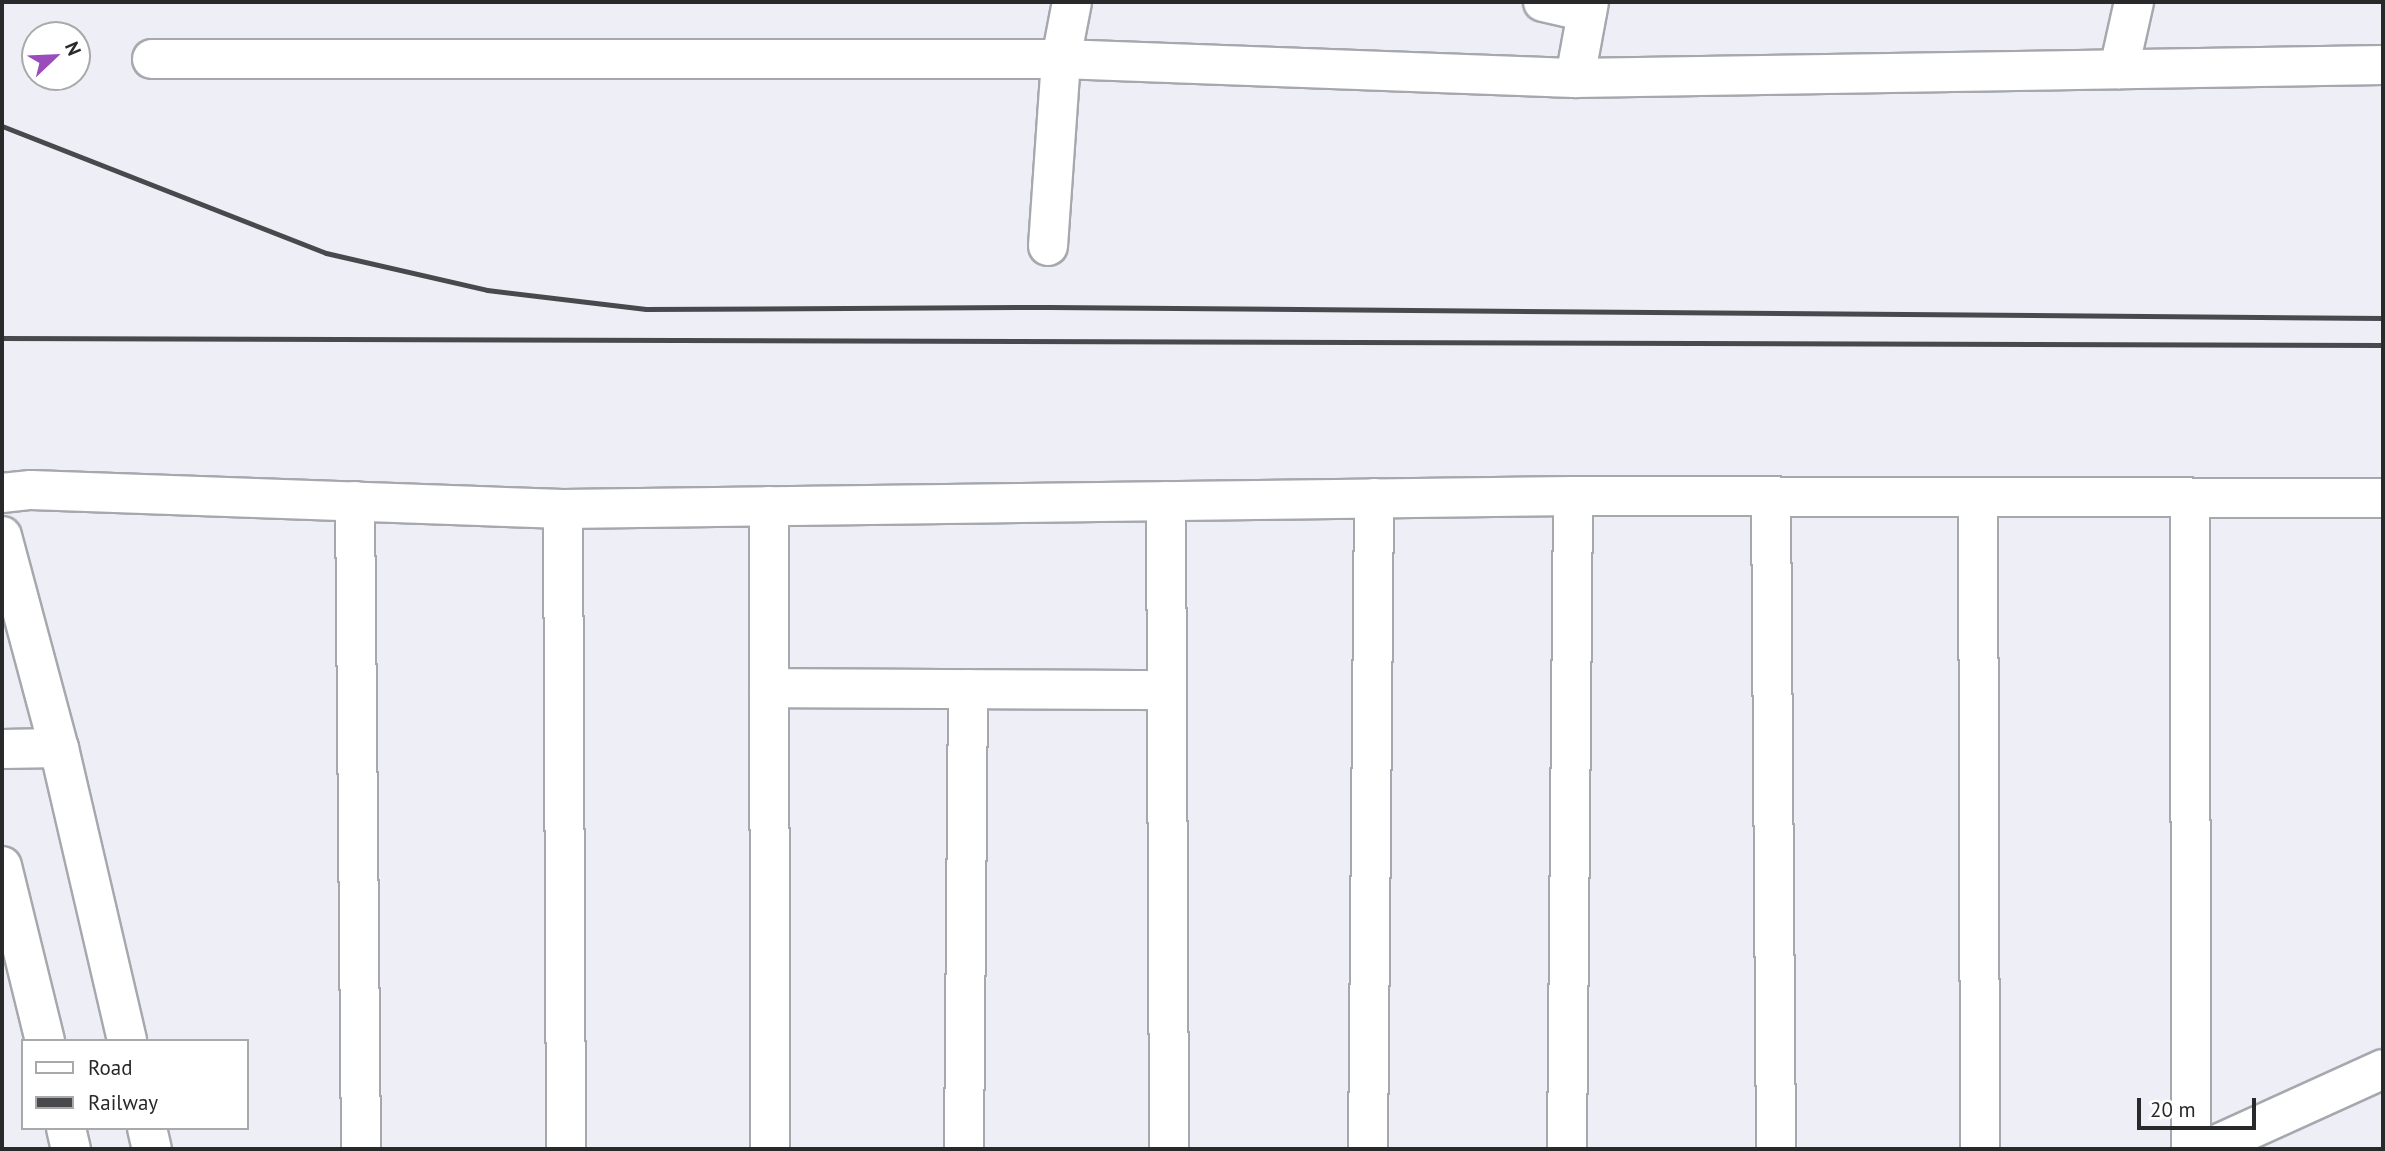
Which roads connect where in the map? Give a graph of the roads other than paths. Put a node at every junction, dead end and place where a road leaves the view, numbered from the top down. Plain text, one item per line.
1 (1072, 2) edge
2 (1543, 2) edge
3 (2134, 2) edge
4 (1588, 7) edge
5 (152, 59) dead end
6 (1061, 59) junction
7 (2383, 65) edge
8 (2119, 69) junction
9 (1574, 78) junction
10 (1048, 246) dead end
11 (2, 493) edge
12 (1573, 496) junction
13 (1771, 497) junction
14 (1978, 497) junction
15 (1374, 498) junction
16 (2190, 498) junction
17 (2383, 498) edge
18 (1166, 501) junction
19 (355, 502) junction
20 (769, 506) junction
21 (563, 509) junction
22 (2, 536) edge
23 (769, 688) junction
24 (968, 689) junction
25 (1167, 690) junction
26 (59, 748) junction
27 (2, 749) edge
28 (2, 866) edge
29 (45, 1039) edge
30 (127, 1039) edge
31 (2383, 1069) edge
32 (66, 1130) edge
33 (147, 1130) edge
34 (71, 1149) edge
35 (152, 1149) edge
36 (361, 1149) edge
37 (566, 1149) edge
38 (770, 1149) edge
39 (964, 1149) edge
40 (1169, 1149) edge
41 (1368, 1149) edge
42 (1567, 1149) edge
43 (1776, 1149) edge
44 (1980, 1149) edge
45 (2191, 1149) edge
46 (2207, 1149) edge

1 - 6 street
2 - 4 street
3 - 8 street
4 - 9 street
5 - 6 street
6 - 9 street
6 - 10 street
7 - 8 street
8 - 9 street
11 - 19 street
12 - 13 street
12 - 15 street
12 - 42 street
13 - 14 street
13 - 43 street
14 - 16 street
14 - 44 street
15 - 18 street
15 - 41 street
16 - 17 street
16 - 45 street
18 - 20 street
18 - 25 street
19 - 21 street
19 - 36 street
20 - 21 street
20 - 23 street
21 - 37 street
22 - 26 street
23 - 24 street
23 - 38 street
24 - 25 street
24 - 39 street
25 - 40 street
26 - 27 street
26 - 30 street
28 - 29 street
31 - 46 street
32 - 34 street
33 - 35 street

